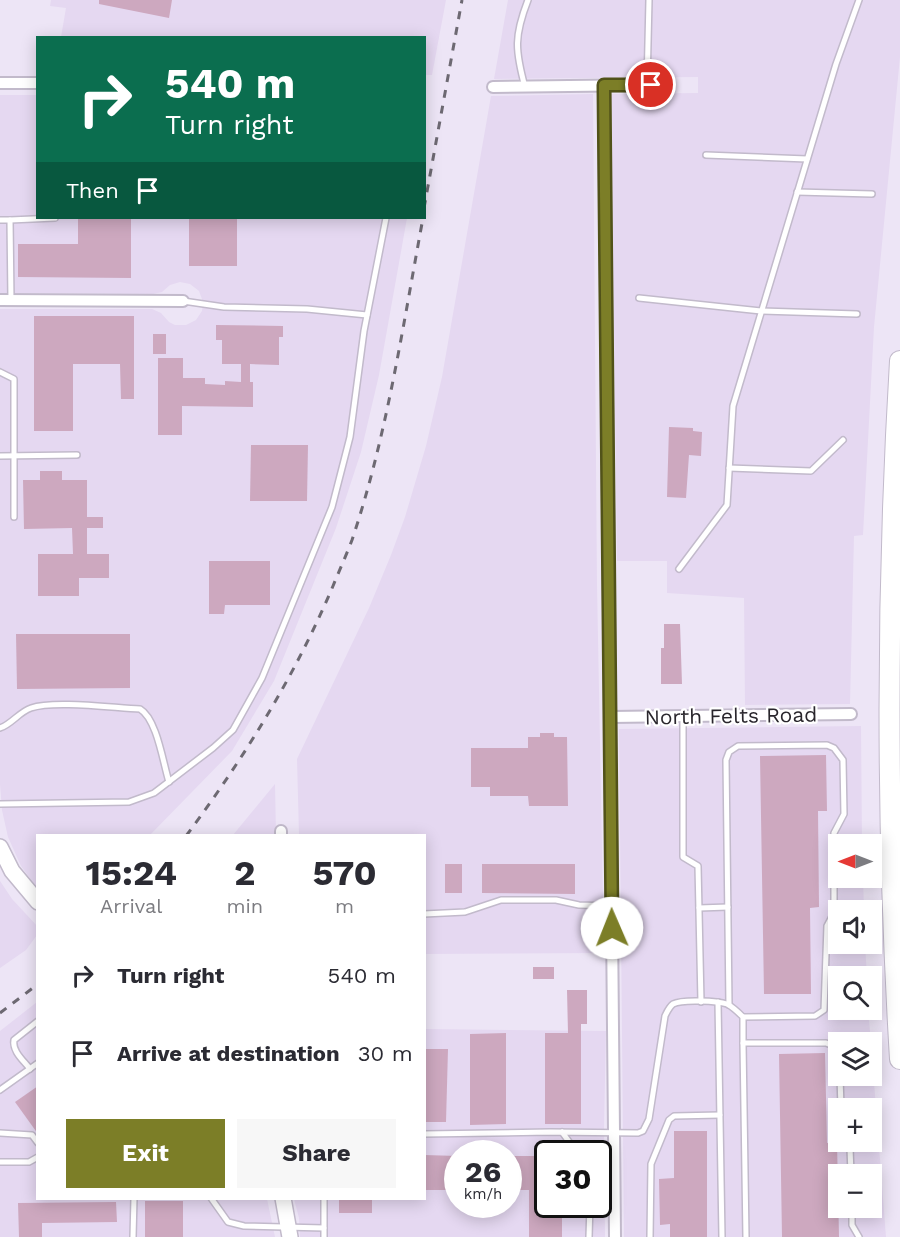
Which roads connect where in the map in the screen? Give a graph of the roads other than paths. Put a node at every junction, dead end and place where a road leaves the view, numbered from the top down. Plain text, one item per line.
1 (528, 0) edge
2 (649, 0) edge
3 (859, 0) edge
4 (0, 82) edge
5 (36, 83) edge
6 (604, 85) junction
7 (649, 85) joint
8 (493, 87) dead end
9 (525, 87) junction
10 (706, 155) dead end
11 (807, 159) junction
12 (797, 192) junction
13 (872, 194) dead end
14 (36, 219) edge
15 (386, 219) edge
16 (0, 220) edge
17 (10, 220) junction
18 (639, 298) dead end
19 (5, 300) edge
20 (183, 301) joint
21 (761, 311) junction
22 (857, 314) dead end
23 (367, 315) junction
24 (900, 361) edge
25 (0, 372) edge
26 (843, 440) dead end
27 (77, 455) dead end
28 (0, 456) edge
29 (14, 456) junction
30 (729, 468) junction
31 (14, 517) dead end
32 (679, 568) dead end
33 (851, 714) dead end
34 (683, 716) junction
35 (611, 717) junction
36 (0, 728) edge
37 (169, 782) junction
38 (0, 804) edge
39 (0, 847) edge
40 (36, 900) edge
41 (612, 906) junction
42 (728, 907) junction
43 (699, 908) junction
44 (426, 914) edge
45 (700, 1002) junction
46 (718, 1002) junction
47 (729, 1005) junction
48 (742, 1017) junction
49 (36, 1023) edge
50 (743, 1043) junction
51 (828, 1044) edge
52 (900, 1059) edge
53 (36, 1064) edge
54 (30, 1069) junction
55 (0, 1090) edge
56 (720, 1115) junction
57 (562, 1132) junction
58 (0, 1133) edge
59 (426, 1134) edge
60 (614, 1134) junction
61 (36, 1140) edge
62 (567, 1140) edge
63 (36, 1159) edge
64 (0, 1162) edge
65 (134, 1200) edge
66 (212, 1200) edge
67 (282, 1200) edge
68 (324, 1200) edge
69 (590, 1218) edge
70 (852, 1218) edge
71 (324, 1228) junction
72 (289, 1232) edge
73 (133, 1237) edge
74 (324, 1237) edge
75 (589, 1237) edge
76 (615, 1237) edge
77 (650, 1237) edge
78 (722, 1237) edge
79 (747, 1237) edge
80 (859, 1237) edge

1 - 9 lane
2 - 7 lane
3 - 11 lane
4 - 5 street
6 - 7 street
6 - 9 street
6 - 35 street
8 - 9 street
10 - 11 lane
11 - 12 lane
12 - 13 lane
12 - 21 lane
14 - 17 lane
15 - 23 lane
16 - 17 lane
17 - 19 lane
18 - 21 lane
19 - 20 street
20 - 23 lane
21 - 22 lane
21 - 30 lane
23 - 37 lane
24 - 52 highway
25 - 29 lane
26 - 30 lane
27 - 29 lane
28 - 29 lane
29 - 31 lane
30 - 32 lane
33 - 34 street, North Felts Road
34 - 35 street, North Felts Road
34 - 43 lane
35 - 41 street
36 - 37 lane
37 - 38 lane
39 - 40 main road
41 - 44 lane
41 - 60 street
42 - 43 lane
42 - 47 lane
42 - 48 lane
43 - 45 lane
45 - 46 lane
45 - 60 lane
46 - 47 lane
46 - 56 lane
47 - 48 lane
48 - 50 lane
49 - 54 lane
50 - 51 lane
50 - 79 lane
53 - 54 lane
54 - 55 lane
56 - 77 lane
56 - 78 lane
57 - 59 lane
57 - 60 lane
57 - 62 lane
58 - 61 lane
60 - 76 street
63 - 64 lane
65 - 73 lane
66 - 72 lane
67 - 72 main road
68 - 71 lane
69 - 75 lane
70 - 80 lane
71 - 72 lane
71 - 74 lane

